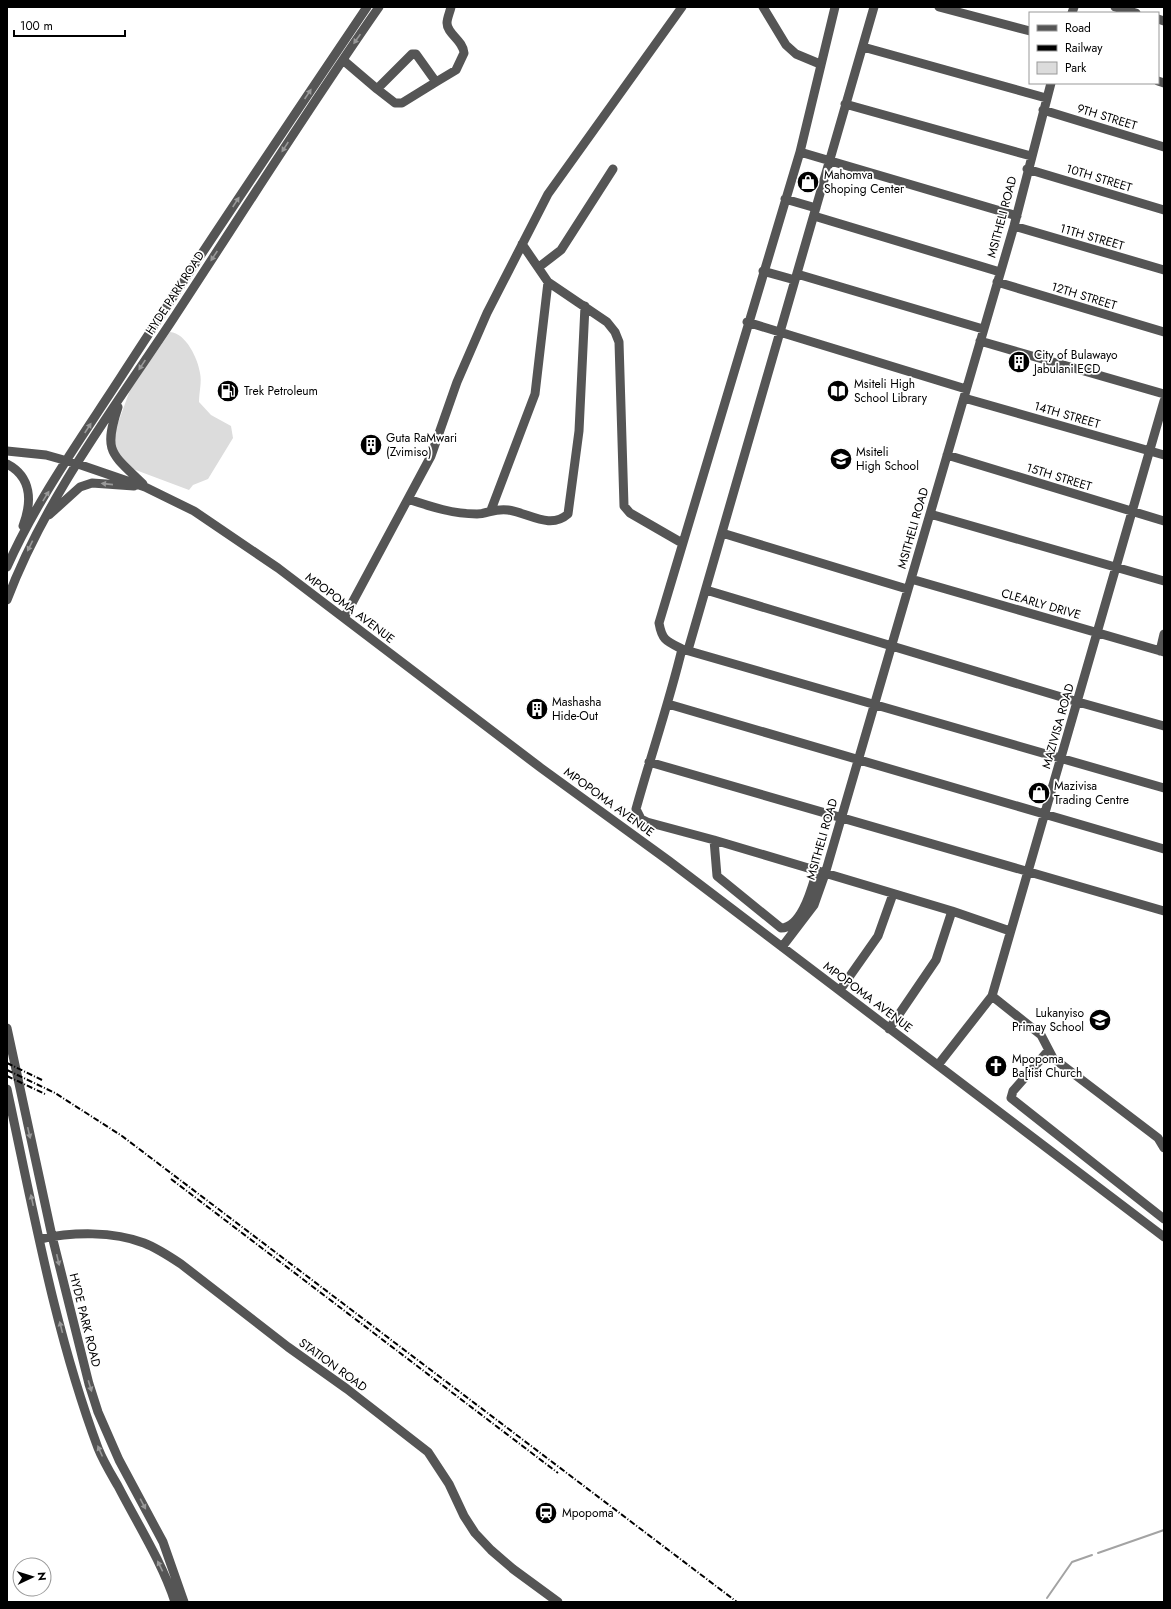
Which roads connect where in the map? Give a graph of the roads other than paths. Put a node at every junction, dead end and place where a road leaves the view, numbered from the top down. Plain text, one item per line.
1 (367, 7) edge
2 (379, 7) edge
3 (451, 7) edge
4 (682, 7) edge
5 (763, 7) edge
6 (835, 7) edge
7 (874, 7) edge
8 (939, 7) edge
9 (1115, 7) edge
10 (1132, 12) edge
11 (1029, 32) edge
12 (863, 47) junction
13 (342, 60) junction
14 (820, 64) junction
15 (436, 82) junction
16 (1051, 84) edge
17 (377, 89) junction
18 (1046, 98) junction
19 (845, 104) junction
20 (1043, 110) junction
21 (1164, 146) edge
22 (800, 152) junction
23 (1031, 156) junction
24 (829, 160) junction
25 (1027, 169) junction
26 (613, 170) dead end
27 (785, 199) junction
28 (1164, 210) edge
29 (815, 212) junction
30 (1017, 216) junction
31 (1014, 226) junction
32 (522, 244) junction
33 (539, 267) junction
34 (1164, 270) edge
35 (763, 271) junction
36 (1000, 272) junction
37 (796, 277) junction
38 (548, 282) junction
39 (997, 282) junction
40 (584, 306) junction
41 (747, 322) junction
42 (983, 329) junction
43 (780, 332) junction
44 (1164, 332) edge
45 (980, 341) junction
46 (123, 392) junction
47 (965, 394) junction
48 (1164, 394) edge
49 (1164, 400) edge
50 (7, 451) edge
51 (1149, 451) junction
52 (947, 455) junction
53 (1164, 456) edge
54 (67, 461) junction
55 (7, 464) edge
56 (78, 464) junction
57 (145, 487) junction
58 (408, 499) junction
59 (491, 510) junction
60 (1132, 512) junction
61 (930, 514) junction
62 (42, 521) junction
63 (1164, 521) edge
64 (722, 532) junction
65 (682, 543) junction
66 (14, 551) junction
67 (7, 567) edge
68 (1116, 567) junction
69 (911, 579) junction
70 (1164, 581) edge
71 (907, 589) junction
72 (706, 590) junction
73 (7, 600) edge
74 (344, 618) junction
75 (1097, 633) junction
76 (1164, 634) edge
77 (891, 647) junction
78 (685, 649) junction
79 (1162, 651) edge
80 (1078, 702) junction
81 (874, 703) junction
82 (668, 704) junction
83 (1164, 726) edge
84 (1061, 759) junction
85 (857, 760) junction
86 (649, 762) junction
87 (1164, 788) edge
88 (1045, 814) junction
89 (840, 818) junction
90 (714, 840) junction
91 (1164, 849) edge
92 (821, 872) junction
93 (1029, 872) junction
94 (893, 894) junction
95 (952, 911) junction
96 (1164, 911) edge
97 (1010, 931) junction
98 (782, 947) junction
99 (840, 990) junction
100 (992, 996) junction
101 (7, 1028) edge
102 (889, 1029) junction
103 (1048, 1051) junction
104 (938, 1065) junction
105 (7, 1089) edge
106 (1164, 1148) edge
107 (1164, 1219) edge
108 (52, 1236) junction
109 (1164, 1236) edge
110 (40, 1239) junction
111 (175, 1602) edge
112 (184, 1602) edge
113 (558, 1602) edge

54 -> 1 street, HYDE PARK ROAD
2 -> 13 street, HYDE PARK ROAD
3 - 15 street
4 - 32 street
5 - 14 street
6 - 14 street
7 - 12 street
8 - 11 street
9 - 10 street
12 - 18 street
12 - 19 street
13 - 17 street
13 -> 46 street, HYDE PARK ROAD
14 - 22 street
15 - 17 street
15 - 17 street
16 - 18 street, MSITHELI ROAD
18 - 20 street, MSITHELI ROAD
19 - 23 street
19 - 24 street
20 - 21 street, 9TH STREET
20 - 23 street, MSITHELI ROAD
22 - 24 street
22 - 27 street
23 - 25 street, MSITHELI ROAD
24 - 29 street
24 - 30 street
25 - 28 street, 10TH STREET
25 - 30 street, MSITHELI ROAD
26 - 33 street
27 - 29 street
27 - 35 street
29 - 36 street
29 - 37 street
30 - 31 street, MSITHELI ROAD
31 - 34 street, 11TH STREET
31 - 36 street, MSITHELI ROAD
32 - 33 street
32 - 58 street
33 - 38 street
35 - 37 street
35 - 41 street
36 - 39 street, MSITHELI ROAD
37 - 42 street
37 - 43 street
38 - 40 street
38 - 59 street
39 - 42 street, MSITHELI ROAD
39 - 44 street, 12TH STREET
40 - 59 street
40 - 65 street
41 - 43 street, 14TH STREET
41 - 65 street
42 - 45 street, MSITHELI ROAD
43 - 47 street, 14TH STREET
43 - 64 street
45 - 47 street, MSITHELI ROAD
45 - 48 street
46 - 56 street, HYDE PARK ROAD
46 - 57 street
47 - 51 street, 14TH STREET
47 - 52 street, MSITHELI ROAD
49 - 51 street, MAZIVISA ROAD
50 - 54 street, MPOPOMA AVENUE
51 - 53 street, 14TH STREET
51 - 60 street, MAZIVISA ROAD
52 - 60 street, 15TH STREET
52 - 61 street, MSITHELI ROAD
54 - 56 street, MPOPOMA AVENUE
66 -> 54 street, HYDE PARK ROAD
55 - 66 street
56 - 57 street, MPOPOMA AVENUE
56 - 62 street, HYDE PARK ROAD
57 -> 62 street
57 - 74 street, MPOPOMA AVENUE
58 - 59 street
58 - 74 street
60 - 63 street, 15TH STREET
60 - 68 street, MAZIVISA ROAD
61 - 68 street
61 - 69 street, MSITHELI ROAD
62 -> 73 street, HYDE PARK ROAD
64 - 71 street
64 - 72 street
65 - 78 street
66 - 67 street, HYDE PARK ROAD
68 - 70 street
68 - 75 street, MAZIVISA ROAD
69 - 71 street, MSITHELI ROAD
69 - 75 street, CLEARLY DRIVE
71 - 77 street, MSITHELI ROAD
72 - 77 street
72 - 78 street
74 - 98 street, MPOPOMA AVENUE
75 - 79 street, CLEARLY DRIVE
75 - 80 street, MAZIVISA ROAD
76 - 79 street
77 - 80 street
77 - 81 street, MSITHELI ROAD
78 - 81 street
78 - 82 street
80 - 83 street
80 - 84 street, MAZIVISA ROAD
81 - 84 street
81 - 85 street, MSITHELI ROAD
82 - 85 street
82 - 86 street
84 - 87 street
84 - 88 street, MAZIVISA ROAD
85 - 88 street
85 - 89 street, MSITHELI ROAD
86 - 89 street
86 - 90 street
88 - 91 street
88 - 93 street, MAZIVISA ROAD
89 - 92 street, MSITHELI ROAD
89 - 93 street
90 - 92 street
90 - 92 street
92 - 94 street
92 - 98 street, MSITHELI ROAD
93 - 96 street
93 - 97 street, MAZIVISA ROAD
94 - 95 street
94 - 99 street
95 - 97 street
95 - 102 street
97 - 100 street, MAZIVISA ROAD
98 - 99 street, MPOPOMA AVENUE
99 - 102 street, MPOPOMA AVENUE
100 - 103 street
100 - 104 street, MAZIVISA ROAD
101 -> 108 street, HYDE PARK ROAD
102 - 104 street, MPOPOMA AVENUE
103 - 106 street
103 - 107 street
104 - 109 street, MPOPOMA AVENUE
110 -> 105 street, HYDE PARK ROAD
108 - 110 street, STATION ROAD
108 -> 112 street, HYDE PARK ROAD
108 - 113 street, STATION ROAD
111 -> 110 street, HYDE PARK ROAD

